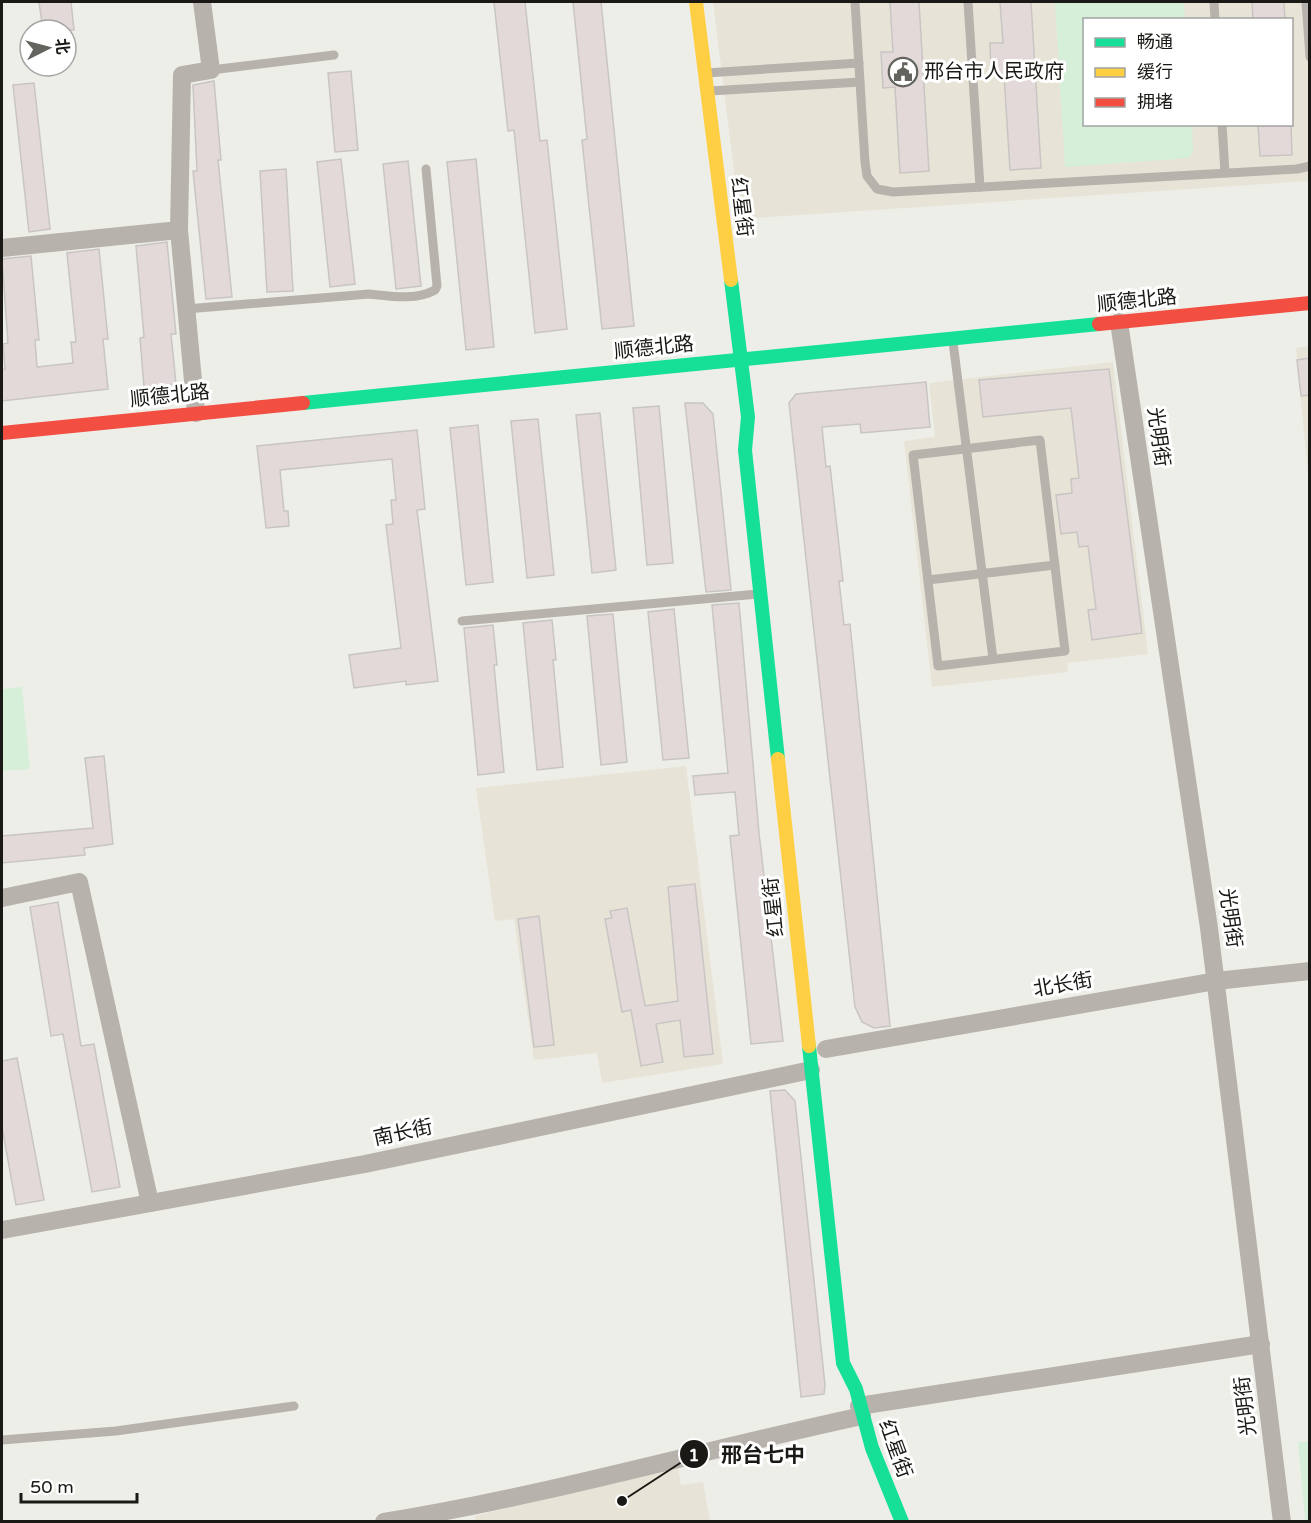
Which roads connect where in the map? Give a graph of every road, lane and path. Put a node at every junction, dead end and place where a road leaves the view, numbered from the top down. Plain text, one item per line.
1 (202, 2) edge
2 (696, 2) edge
3 (855, 2) edge
4 (968, 2) edge
5 (1214, 2) edge
6 (1306, 2) edge
7 (1215, 18) edge
8 (334, 55) dead end
9 (1310, 57) edge
10 (859, 63) junction
11 (211, 70) junction
12 (705, 73) junction
13 (860, 82) junction
14 (707, 91) junction
15 (1222, 126) edge
16 (1310, 165) edge
17 (426, 169) dead end
18 (1225, 173) junction
19 (980, 187) junction
20 (179, 230) junction
21 (2, 248) edge
22 (1310, 303) edge
23 (186, 309) junction
24 (1119, 322) junction
25 (953, 339) junction
26 (740, 360) junction
27 (196, 413) junction
28 (748, 417) junction
29 (2, 433) edge
30 (761, 448) dead end
31 (966, 448) junction
32 (1055, 565) junction
33 (982, 574) junction
34 (928, 580) junction
35 (760, 593) junction
36 (462, 621) dead end
37 (993, 659) junction
38 (2, 898) edge
39 (1310, 971) edge
40 (1216, 981) junction
41 (826, 1048) dead end
42 (811, 1070) junction
43 (150, 1203) junction
44 (2, 1230) edge
45 (1261, 1344) junction
46 (859, 1362) dead end
47 (859, 1403) junction
48 (294, 1406) dead end
49 (2, 1440) edge
50 (384, 1521) edge
51 (902, 1521) edge
52 (1282, 1521) edge

1 - 11 street
2 - 12 street, 红星街
3 - 10 lane
4 - 19 lane
5 - 7 lane
6 - 9 lane
8 - 11 lane
10 - 12 lane
10 - 13 lane
11 - 20 street
12 - 14 street, 红星街
13 - 14 lane
13 - 19 lane
14 - 26 street, 红星街
15 - 18 lane
16 - 18 lane
17 - 23 lane
18 - 19 lane
20 - 21 street
20 - 23 street
22 - 24 street, 顺德北路
23 - 27 street
24 - 25 street, 顺德北路
24 - 40 street, 光明街
25 - 26 street, 顺德北路
25 - 31 lane
26 - 27 street, 顺德北路
26 - 28 street, 红星街
27 - 29 street, 顺德北路
28 - 30 street, 红星街
28 - 35 street, 红星街
31 - 32 lane
31 - 33 lane
31 - 34 lane
32 - 33 lane
32 - 37 lane
33 - 34 lane
33 - 37 lane
34 - 37 lane
35 - 36 lane
35 - 42 street, 红星街
38 - 43 street
39 - 40 street, 北长街
40 - 41 street, 北长街
40 - 45 street, 光明街
42 - 43 street, 南长街
42 - 47 street, 红星街
43 - 44 street, 南长街
45 - 47 street
45 - 52 street, 光明街
46 - 47 street, 红星街
47 - 50 street
47 - 51 street, 红星街
48 - 49 lane

